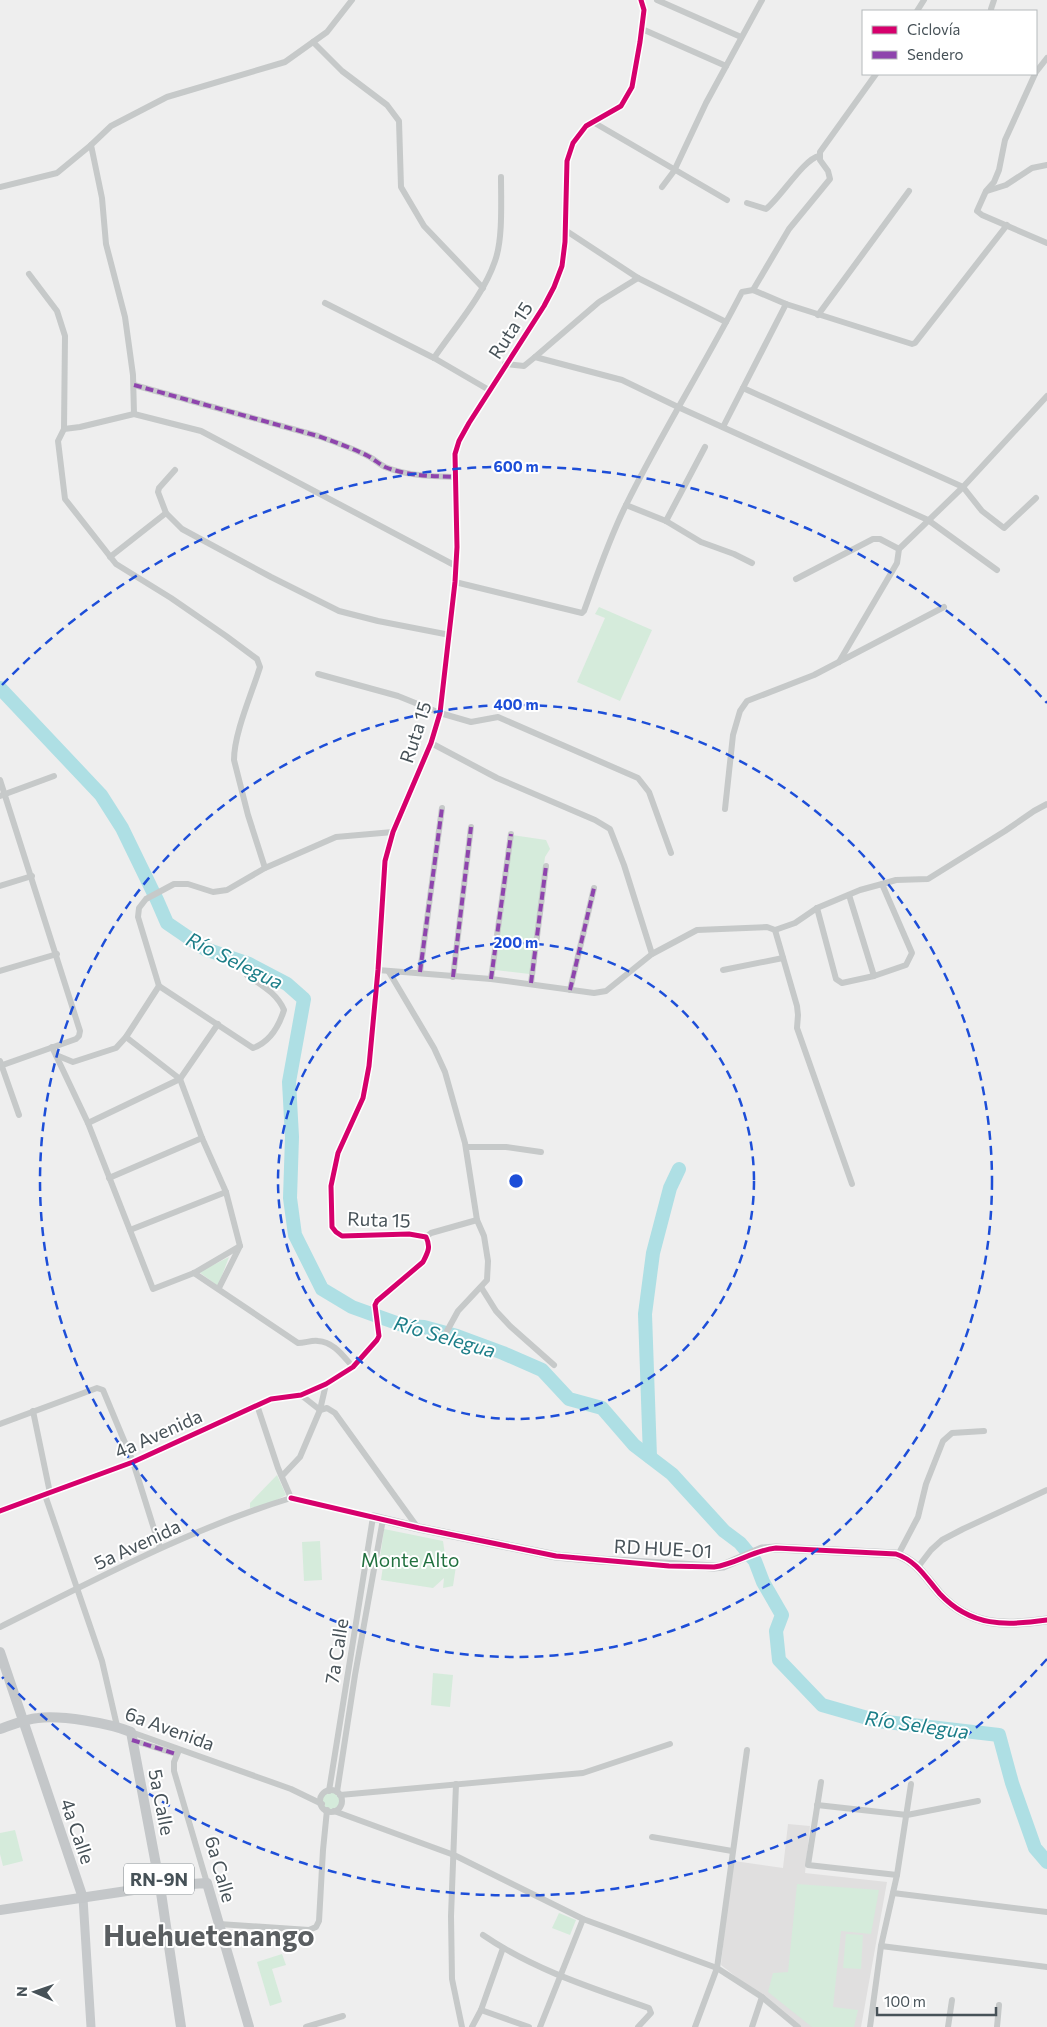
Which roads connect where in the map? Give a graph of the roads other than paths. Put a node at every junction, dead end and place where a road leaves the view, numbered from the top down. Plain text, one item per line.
1 (352, 0) edge
2 (641, 0) edge
3 (657, 0) edge
4 (762, 0) edge
5 (994, 0) edge
6 (991, 9) dead end
7 (642, 29) junction
8 (741, 37) junction
9 (313, 42) junction
10 (1047, 58) edge
11 (726, 66) junction
12 (1037, 70) edge
13 (875, 75) edge
14 (1034, 75) edge
15 (593, 122) junction
16 (91, 145) junction
17 (819, 156) junction
18 (1047, 165) edge
19 (674, 171) junction
20 (501, 178) dead end
21 (662, 186) dead end
22 (0, 187) edge
23 (909, 191) dead end
24 (986, 191) junction
25 (727, 200) dead end
26 (747, 203) dead end
27 (1007, 226) junction
28 (565, 230) junction
29 (1047, 243) edge
30 (28, 274) dead end
31 (638, 278) junction
32 (483, 288) junction
33 (753, 290) junction
34 (325, 303) dead end
35 (786, 304) junction
36 (818, 315) junction
37 (726, 322) junction
38 (535, 357) junction
39 (434, 358) junction
40 (505, 364) junction
41 (134, 385) junction
42 (743, 388) junction
43 (488, 390) junction
44 (1047, 396) edge
45 (678, 407) junction
46 (134, 414) junction
47 (723, 427) junction
48 (64, 429) junction
49 (705, 447) dead end
50 (175, 470) dead end
51 (454, 476) junction
52 (963, 487) junction
53 (1036, 498) dead end
54 (626, 505) junction
55 (166, 512) junction
56 (928, 520) junction
57 (666, 521) junction
58 (899, 549) junction
59 (110, 557) junction
60 (752, 563) dead end
61 (456, 566) junction
62 (997, 570) dead end
63 (796, 579) dead end
64 (455, 582) junction
65 (944, 607) dead end
66 (450, 635) junction
67 (839, 662) junction
68 (318, 674) dead end
69 (440, 713) junction
70 (431, 743) junction
71 (54, 776) dead end
72 (0, 780) edge
73 (2, 795) edge
74 (1047, 804) edge
75 (442, 808) dead end
76 (725, 809) dead end
77 (471, 827) dead end
78 (394, 832) junction
79 (511, 834) dead end
80 (672, 853) dead end
81 (546, 866) dead end
82 (265, 868) junction
83 (32, 876) junction
84 (882, 884) junction
85 (0, 886) edge
86 (594, 888) dead end
87 (849, 895) junction
88 (817, 908) junction
89 (775, 930) junction
90 (57, 954) junction
91 (652, 954) junction
92 (783, 958) junction
93 (0, 970) edge
94 (378, 970) junction
95 (723, 970) dead end
96 (389, 972) junction
97 (420, 972) junction
98 (247, 975) dead end
99 (874, 976) junction
100 (453, 977) junction
101 (491, 979) junction
102 (530, 983) junction
103 (159, 986) junction
104 (570, 990) junction
105 (218, 1024) junction
106 (126, 1037) junction
107 (52, 1046) junction
108 (56, 1055) junction
109 (1, 1064) edge
110 (180, 1079) junction
111 (19, 1115) dead end
112 (88, 1123) junction
113 (202, 1138) junction
114 (466, 1147) junction
115 (541, 1152) dead end
116 (109, 1178) junction
117 (852, 1184) dead end
118 (226, 1192) junction
119 (476, 1220) junction
120 (130, 1230) junction
121 (426, 1237) junction
122 (240, 1246) junction
123 (194, 1273) junction
124 (481, 1287) junction
125 (219, 1288) junction
126 (447, 1331) dead end
127 (554, 1365) dead end
128 (353, 1367) junction
129 (326, 1384) junction
130 (301, 1395) junction
131 (257, 1405) junction
132 (320, 1410) junction
133 (33, 1411) junction
134 (0, 1424) edge
135 (984, 1431) dead end
136 (133, 1462) junction
137 (282, 1476) junction
138 (1047, 1490) edge
139 (48, 1494) junction
140 (291, 1498) junction
141 (0, 1511) edge
142 (373, 1517) junction
143 (382, 1519) junction
144 (419, 1528) junction
145 (160, 1548) junction
146 (898, 1555) junction
147 (918, 1567) junction
148 (78, 1589) junction
149 (1047, 1620) edge
150 (0, 1627) edge
151 (0, 1652) edge
152 (23, 1721) junction
153 (117, 1726) junction
154 (0, 1729) edge
155 (131, 1736) junction
156 (670, 1744) dead end
157 (747, 1750) dead end
158 (178, 1752) junction
159 (821, 1782) dead end
160 (456, 1784) junction
161 (911, 1784) dead end
162 (329, 1791) junction
163 (339, 1794) junction
164 (978, 1801) dead end
165 (322, 1804) junction
166 (817, 1805) junction
167 (331, 1811) junction
168 (907, 1815) junction
169 (652, 1837) dead end
170 (732, 1851) junction
171 (454, 1855) junction
172 (897, 1875) junction
173 (207, 1883) junction
174 (160, 1886) junction
175 (893, 1893) junction
176 (83, 1898) junction
177 (0, 1910) edge
178 (1047, 1912) edge
179 (583, 1919) junction
180 (219, 1924) junction
181 (483, 1935) dead end
182 (881, 1946) junction
183 (503, 1948) junction
184 (1047, 1967) edge
185 (717, 1968) junction
186 (561, 1977) junction
187 (762, 1997) junction
188 (952, 2000) dead end
189 (999, 2005) dead end
190 (481, 2010) junction
191 (343, 2016) dead end
192 (92, 2027) edge
193 (181, 2027) edge
194 (249, 2027) edge
195 (306, 2027) edge
196 (462, 2027) edge
197 (472, 2027) edge
198 (529, 2027) edge
199 (540, 2027) edge
200 (638, 2027) edge
201 (695, 2027) edge
202 (752, 2027) edge
203 (798, 2027) edge
204 (870, 2027) edge
205 (948, 2027) edge
206 (997, 2027) edge

1 - 9 street
2 - 7 street, Ruta 15
3 - 8 street
4 - 8 street
5 - 6 street
7 - 11 street
7 - 15 street, Ruta 15
8 - 11 street
9 - 16 street
9 - 32 street
10 - 12 street
11 - 19 street
13 - 17 street
14 - 24 street
15 - 19 street
15 - 28 street, Ruta 15
16 - 22 street
16 - 41 street
17 - 26 street
17 - 33 street
18 - 24 street
19 - 21 street
19 - 25 street
20 - 32 street
23 - 36 street
24 - 27 street
27 - 29 street
27 - 36 street
28 - 31 street
28 - 40 street, Ruta 15
30 - 48 street
31 - 37 street
31 - 38 street
32 - 39 street
33 - 35 street
33 - 37 street
34 - 39 street
35 - 36 street
35 - 42 street
37 - 45 street
38 - 40 street
38 - 45 street
39 - 43 street
40 - 43 street, Ruta 15
41 - 46 street
41 - 51 street
42 - 47 street
42 - 52 street
43 - 51 street, Ruta 15
44 - 52 street
45 - 47 street
45 - 54 street
46 - 48 street
46 - 61 street
47 - 56 street
48 - 59 street
49 - 57 street
50 - 55 street
51 - 61 street, Ruta 15
52 - 53 street
52 - 56 street
54 - 57 street
54 - 64 street
55 - 59 street
55 - 66 street
56 - 58 street
56 - 62 street
57 - 60 street
58 - 63 street
58 - 67 street
59 - 82 street
61 - 64 street, Ruta 15
64 - 66 street, Ruta 15
65 - 67 street
66 - 69 street, Ruta 15
67 - 76 street
68 - 69 street
69 - 70 street, Ruta 15
69 - 80 street
70 - 78 street, Ruta 15
70 - 91 street
71 - 73 street
72 - 73 street
73 - 83 street
74 - 84 street
75 - 97 street
77 - 100 street
78 - 82 street
78 - 94 street, Ruta 15
79 - 101 street
81 - 102 street
82 - 103 street
83 - 85 street
83 - 90 street
84 - 87 street
84 - 99 street
86 - 104 street
87 - 88 street
87 - 99 street
88 - 89 street
88 - 99 street
89 - 91 street
89 - 92 street
90 - 93 street
90 - 107 street
91 - 104 street
92 - 95 street
92 - 117 street
94 - 96 street
94 - 121 street, Ruta 15
96 - 97 street
96 - 114 street
97 - 100 street
98 - 105 street
100 - 101 street
101 - 102 street
102 - 104 street
103 - 105 street
103 - 106 street
105 - 110 street
106 - 108 street
106 - 110 street
107 - 108 street
107 - 109 street
108 - 112 street
109 - 111 street
110 - 112 street
110 - 113 street
112 - 116 street
113 - 116 street
113 - 118 street
114 - 115 street
114 - 119 street
116 - 120 street
118 - 120 street
118 - 122 street
119 - 121 street
119 - 124 street
120 - 123 street
121 - 128 street, Ruta 15
122 - 123 street
122 - 125 street
123 - 125 street
124 - 126 street
124 - 127 street
125 - 128 street
128 - 129 street, Ruta 15
129 - 130 street, 4a Avenida
129 - 132 street
130 - 131 street, 4a Avenida
130 - 132 street
131 - 136 street, 4a Avenida
131 - 137 street
132 - 137 street
132 - 144 street
133 - 134 street
133 - 136 street
133 - 139 street
135 - 146 street
136 - 139 street, 4a Avenida
136 - 145 street
137 - 140 street
138 - 147 street
139 - 141 street, 4a Avenida
139 - 148 street
140 - 142 street
140 - 145 street, 5a Avenida
142 - 143 street, RD HUE-01
142 - 162 street, 7a Calle
143 - 144 street, RD HUE-01
143 - 163 street, 7a Calle
144 - 146 street, RD HUE-01
145 - 148 street, 5a Avenida
146 - 147 street, RD HUE-01
147 - 149 street, RD HUE-01
148 - 150 street, 5a Avenida
148 - 153 street
151 - 152 main road, 4a Calle
152 - 153 main road, 6a Avenida
152 - 154 main road, 6a Avenida
152 - 176 main road, 4a Calle
153 - 155 main road, 6a Avenida
155 - 158 street, 6a Avenida
155 - 174 main road, 5a Calle / RN-9N
156 - 160 street
157 - 170 street
158 - 165 street, 6a Avenida
158 - 173 street, 6a Calle
159 - 166 street
160 - 163 street
160 - 171 street
161 - 168 street
162 - 163 street
162 - 165 street
163 - 167 street
164 - 168 street
165 - 167 street
166 - 168 street
166 - 172 street
167 - 171 street
167 - 180 street
168 - 172 street
169 - 170 street
170 - 185 street
171 - 179 street
171 - 196 street
172 - 175 street
173 - 174 main road, RN-9N
173 - 180 main road, 6a Calle / RN-9N
174 - 176 main road, RN-9N
174 - 193 main road, 5a Calle / RN-9N
175 - 178 street
175 - 182 street
176 - 177 main road
176 - 192 street, 4a Calle
179 - 185 street
179 - 186 street
180 - 194 main road, 6a Calle / RN-9N
181 - 183 street
182 - 184 street
182 - 204 street
183 - 186 street
183 - 190 street
185 - 187 street
185 - 201 street
186 - 199 street
186 - 200 street
187 - 202 street
187 - 203 street
188 - 205 street
189 - 206 street
190 - 197 street
190 - 198 street
191 - 195 street

